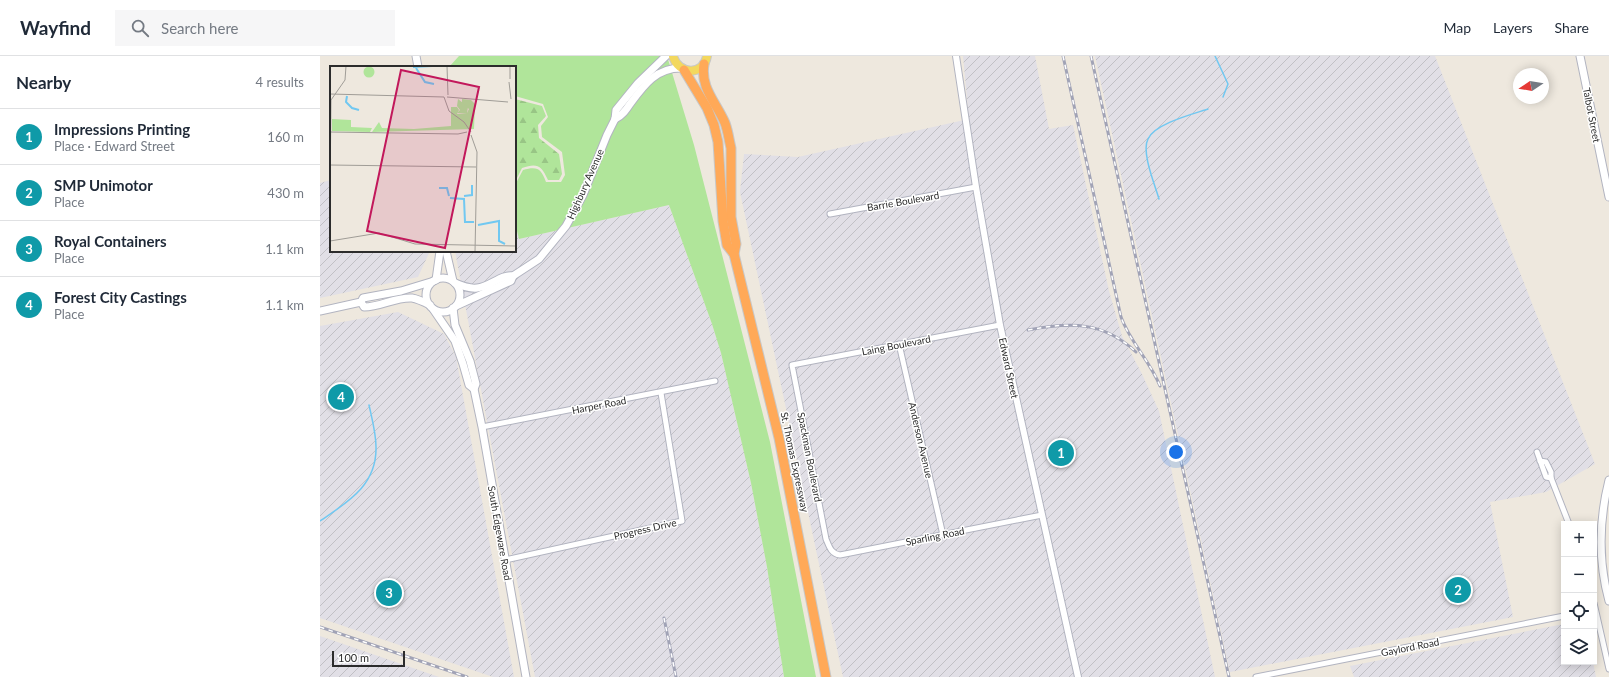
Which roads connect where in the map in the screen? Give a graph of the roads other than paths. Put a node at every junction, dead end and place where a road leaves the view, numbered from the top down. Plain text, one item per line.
1 (416, 56) edge
2 (666, 56) edge
3 (673, 56) edge
4 (956, 56) edge
5 (1580, 56) edge
6 (708, 59) edge
7 (418, 66) edge
8 (683, 69) junction
9 (615, 119) junction
10 (976, 187) junction
11 (1609, 197) edge
12 (830, 214) dead end
13 (440, 252) edge
14 (446, 252) edge
15 (734, 254) junction
16 (513, 276) junction
17 (435, 280) junction
18 (454, 282) junction
19 (360, 302) junction
20 (432, 306) junction
21 (454, 307) junction
22 (320, 311) edge
23 (1000, 325) junction
24 (900, 344) junction
25 (792, 364) joint
26 (715, 381) dead end
27 (474, 389) junction
28 (661, 393) junction
29 (482, 427) junction
30 (1537, 452) dead end
31 (1609, 480) edge
32 (1042, 515) junction
33 (1568, 521) edge
34 (942, 535) junction
35 (830, 550) joint
36 (505, 560) junction
37 (1609, 600) edge
38 (1561, 617) edge
39 (1597, 618) edge
40 (1609, 669) edge
41 (526, 677) edge
42 (826, 677) edge
43 (1078, 677) edge
44 (1256, 677) edge

1 - 7 main road
2 - 9 main road, Highbury Avenue
3 - 8 main road
4 - 10 street, Edward Street
5 - 11 main road, Talbot Street
6 - 8 main road
6 - 15 highway, St. Thomas Expressway
8 - 9 main road, Highbury Avenue
8 - 15 highway, St. Thomas Expressway
9 - 16 main road, Highbury Avenue
10 - 12 street, Barrie Boulevard
10 - 23 street, Edward Street
13 - 17 main road
14 - 18 main road
15 - 42 highway, St. Thomas Expressway
16 - 18 main road, Highbury Avenue
16 - 21 main road, Highbury Avenue
17 - 18 main road
17 - 19 main road
17 - 20 main road
18 - 21 main road
19 - 20 main road
19 - 22 main road
20 - 21 main road
20 - 27 main road, South Edgeware Road
21 - 27 main road, South Edgeware Road
23 - 24 street, Laing Boulevard
23 - 32 street, Edward Street
24 - 25 street, Laing Boulevard
24 - 34 street, Anderson Avenue
25 - 35 street, Spackman Boulevard
26 - 28 street, Harper Road
27 - 29 main road, South Edgeware Road
28 - 29 street, Harper Road
28 - 36 street, Progress Drive
29 - 36 main road, South Edgeware Road
30 - 33 street
31 - 37 main road
32 - 34 street, Sparling Road
32 - 43 street, Edward Street
34 - 35 street, Sparling Road
36 - 41 main road, South Edgeware Road
38 - 44 street, Gaylord Road
39 - 40 street

